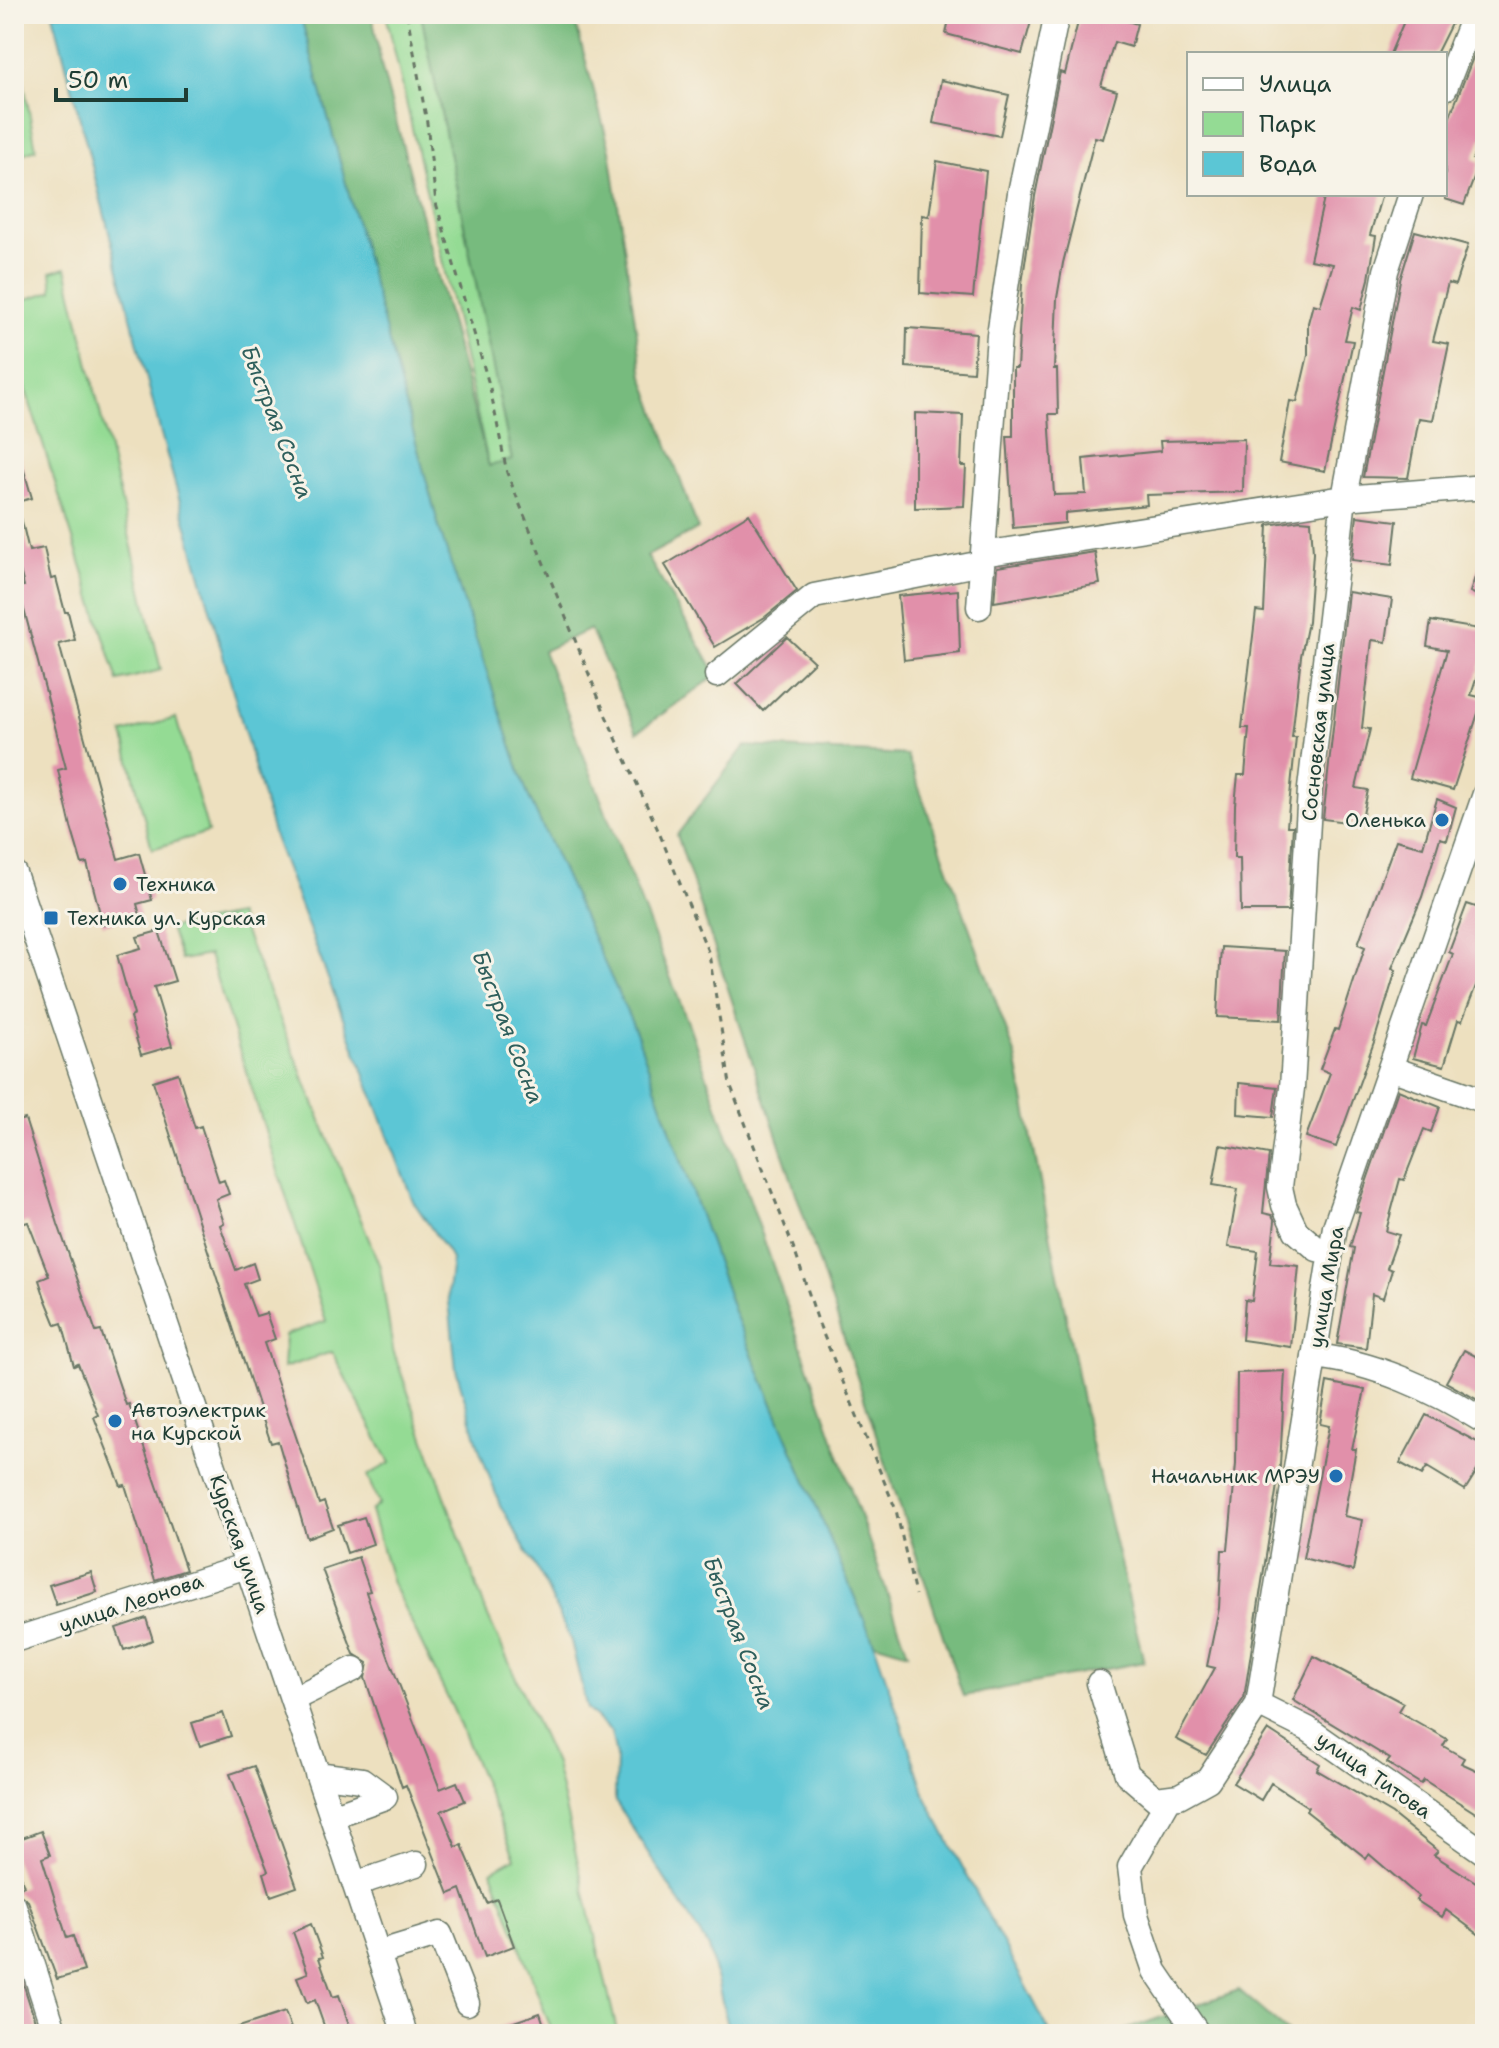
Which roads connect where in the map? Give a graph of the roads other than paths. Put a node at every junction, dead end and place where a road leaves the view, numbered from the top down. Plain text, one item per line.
1 (1057, 14) edge
2 (1474, 14) edge
3 (1447, 83) edge
4 (1410, 196) edge
5 (1485, 487) edge
6 (1344, 498) junction
7 (982, 558) junction
8 (979, 607) dead end
9 (717, 675) dead end
10 (1485, 794) edge
11 (14, 873) edge
12 (1390, 1068) junction
13 (1485, 1101) edge
14 (1331, 1252) junction
15 (1314, 1356) junction
16 (1485, 1422) edge
17 (247, 1566) junction
18 (14, 1640) edge
19 (354, 1669) dead end
20 (1099, 1683) dead end
21 (293, 1699) junction
22 (1258, 1704) junction
23 (317, 1774) junction
24 (1170, 1797) junction
25 (332, 1816) junction
26 (1485, 1853) edge
27 (416, 1864) dead end
28 (355, 1884) junction
29 (14, 1906) edge
30 (378, 1953) junction
31 (467, 2003) dead end
32 (55, 2034) edge
33 (405, 2034) edge
34 (1198, 2034) edge

1 - 7 street
2 - 3 street
4 - 6 street, Сосновская улица
5 - 6 street
6 - 7 street
6 - 14 street, Сосновская улица
7 - 8 street
7 - 9 street
10 - 12 street, улица Мира
11 - 17 street, Курская улица
12 - 13 street
12 - 14 street, улица Мира
14 - 15 street, улица Мира
15 - 16 street
15 - 22 street, улица Мира
17 - 18 street, улица Леонова
17 - 21 street, Курская улица
19 - 21 street
20 - 24 street
21 - 23 street, Курская улица
22 - 24 street
22 - 26 street, улица Титова
23 - 25 street, Курская улица
23 - 25 street
24 - 34 street
25 - 28 street, Курская улица
27 - 28 street
28 - 30 street, Курская улица
29 - 32 street
30 - 31 street
30 - 33 street, Курская улица

